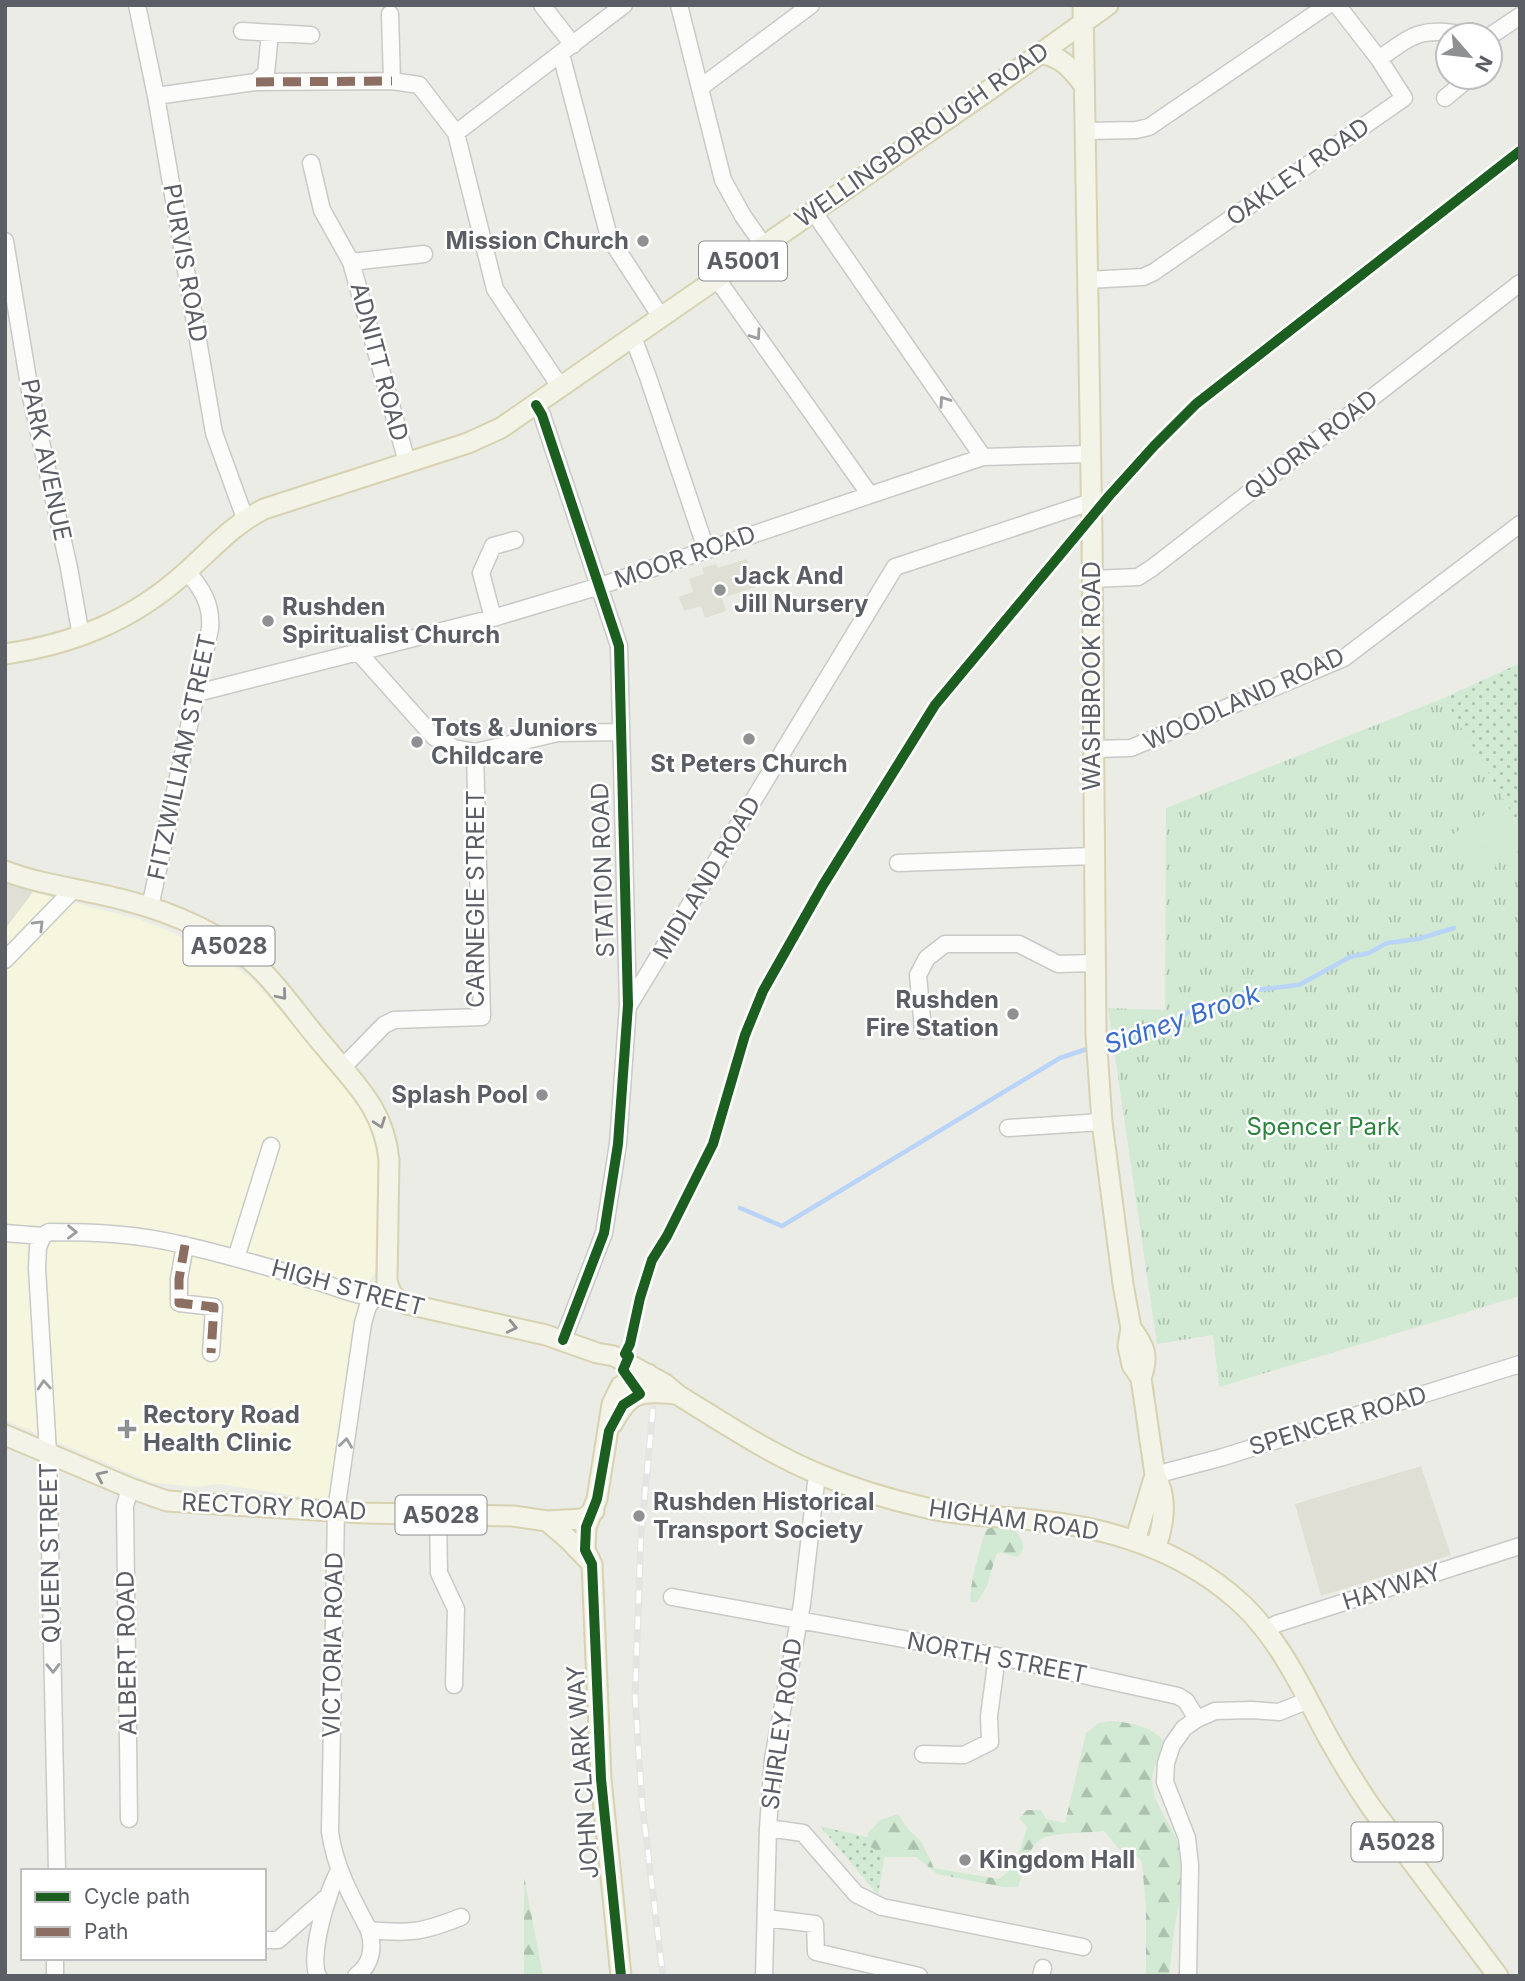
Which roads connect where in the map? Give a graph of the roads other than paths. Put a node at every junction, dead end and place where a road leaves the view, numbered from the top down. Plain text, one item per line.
1 (137, 5) edge
2 (542, 5) edge
3 (624, 5) edge
4 (679, 5) edge
5 (811, 5) edge
6 (1108, 5) edge
7 (1328, 5) edge
8 (1337, 5) edge
9 (1083, 14) edge
10 (390, 15) dead end
11 (1520, 16) edge
12 (1504, 27) edge
13 (1434, 30) edge
14 (242, 31) dead end
15 (270, 33) junction
16 (311, 36) dead end
17 (567, 49) junction
18 (1039, 53) junction
19 (1379, 59) junction
20 (392, 81) junction
21 (256, 82) junction
22 (1084, 85) junction
23 (701, 87) junction
24 (1454, 91) edge
25 (156, 96) junction
26 (1445, 98) dead end
27 (1085, 131) junction
28 (456, 133) junction
29 (311, 163) dead end
30 (813, 211) junction
31 (5, 241) edge
32 (764, 246) junction
33 (424, 254) dead end
34 (351, 262) junction
35 (716, 279) junction
36 (1087, 280) junction
37 (1520, 283) edge
38 (661, 317) junction
39 (631, 339) junction
40 (561, 388) junction
41 (536, 405) junction
42 (1091, 454) junction
43 (983, 457) junction
44 (407, 462) junction
45 (870, 495) junction
46 (1091, 502) junction
47 (246, 518) junction
48 (1520, 524) edge
49 (514, 540) dead end
50 (706, 549) junction
51 (187, 572) junction
52 (1092, 579) junction
53 (600, 586) junction
54 (493, 618) junction
55 (81, 636) junction
56 (359, 653) junction
57 (5, 654) edge
58 (197, 693) junction
59 (620, 732) junction
60 (1093, 749) junction
61 (475, 752) junction
62 (1094, 856) junction
63 (898, 863) dead end
64 (5, 871) edge
65 (74, 890) junction
66 (150, 907) junction
67 (5, 960) edge
68 (1094, 963) junction
69 (628, 1006) junction
70 (923, 1030) dead end
71 (342, 1068) junction
72 (1102, 1122) junction
73 (1008, 1128) dead end
74 (271, 1146) dead end
75 (5, 1233) edge
76 (43, 1236) junction
77 (185, 1245) junction
78 (236, 1258) junction
79 (383, 1296) junction
80 (563, 1340) junction
81 (211, 1353) dead end
82 (597, 1353) junction
83 (1520, 1364) edge
84 (648, 1374) junction
85 (678, 1395) junction
86 (622, 1396) junction
87 (5, 1434) edge
88 (48, 1453) junction
89 (819, 1475) junction
90 (1155, 1475) junction
91 (130, 1488) junction
92 (336, 1511) junction
93 (594, 1511) junction
94 (438, 1515) junction
95 (547, 1521) junction
96 (1135, 1541) junction
97 (1520, 1545) edge
98 (1155, 1549) junction
99 (592, 1564) junction
100 (672, 1597) dead end
101 (797, 1620) junction
102 (1266, 1631) junction
103 (997, 1656) junction
104 (454, 1685) dead end
105 (1309, 1700) junction
106 (1198, 1718) junction
107 (923, 1754) dead end
108 (130, 1819) dead end
109 (768, 1828) junction
110 (57, 1869) edge
111 (339, 1871) junction
112 (327, 1896) junction
113 (461, 1917) dead end
114 (766, 1919) junction
115 (369, 1930) junction
116 (266, 1940) edge
117 (1083, 1947) dead end
118 (318, 1976) edge
119 (356, 1976) edge
120 (621, 1976) edge
121 (764, 1976) edge
122 (919, 1976) edge
123 (1188, 1976) edge
124 (1498, 1976) edge

1 - 25 street, PURVIS ROAD
2 - 17 street
3 - 17 street
4 - 23 street
5 - 23 street
6 - 9 main road, WELLINGBOROUGH ROAD / A5001
7 - 27 street
8 - 19 street, OAKLEY ROAD
9 - 18 main road, WELLINGBOROUGH ROAD / A5001
9 - 22 main road, WASHBROOK ROAD
10 - 20 street
11 - 12 street
13 - 19 street
14 - 15 street
15 - 16 street
15 - 21 street
17 - 28 street
17 - 38 street
18 - 22 main road
18 - 30 main road, WELLINGBOROUGH ROAD / A5001
19 - 36 street, OAKLEY ROAD
20 - 21 street
20 - 28 street
21 - 25 street
22 - 27 main road, WASHBROOK ROAD
23 - 32 street
24 - 26 street
25 - 47 street, PURVIS ROAD
27 - 36 main road, WASHBROOK ROAD
28 - 40 street
29 - 34 street, ADNITT ROAD
30 - 32 main road, WELLINGBOROUGH ROAD / A5001
43 -> 30 street
31 - 55 street, PARK AVENUE
32 - 35 main road, WELLINGBOROUGH ROAD / A5001
33 - 34 street, ADNITT ROAD
34 - 44 street, ADNITT ROAD
35 - 38 main road, WELLINGBOROUGH ROAD / A5001
35 -> 45 street
36 - 42 main road, WASHBROOK ROAD
37 - 52 street, QUORN ROAD
38 - 39 main road, WELLINGBOROUGH ROAD / A5001
39 - 40 main road, WELLINGBOROUGH ROAD / A5001
39 - 50 street
40 - 41 main road, WELLINGBOROUGH ROAD / A5001
41 - 44 main road, WELLINGBOROUGH ROAD / A5001
41 - 53 street, STATION ROAD
42 - 43 street, MOOR ROAD
42 - 46 main road, WASHBROOK ROAD
43 - 45 street, MOOR ROAD
44 - 47 main road, WELLINGBOROUGH ROAD / A5001
45 - 50 street, MOOR ROAD
46 - 52 main road, WASHBROOK ROAD
46 - 69 street, MIDLAND ROAD
47 - 51 main road, WELLINGBOROUGH ROAD / A5001
48 - 60 street, WOODLAND ROAD
49 - 54 street
50 - 53 street, MOOR ROAD
51 - 55 main road, WELLINGBOROUGH ROAD / A5001
51 - 58 street, FITZWILLIAM STREET
52 - 60 main road, WASHBROOK ROAD
53 - 54 street, MOOR ROAD
53 - 59 street, STATION ROAD
54 - 56 street, MOOR ROAD
55 - 57 main road, WELLINGBOROUGH ROAD / A5001
56 - 58 street, MOOR ROAD
56 - 61 street
58 - 66 street, FITZWILLIAM STREET
59 - 61 street
59 - 69 street, STATION ROAD
60 - 62 main road, WASHBROOK ROAD
61 - 71 street, CARNEGIE STREET
62 - 63 street
62 - 68 main road, WASHBROOK ROAD
64 - 65 main road, A5028
65 - 66 main road, A5028
67 -> 65 street
66 -> 71 main road, A5028
68 - 70 street
68 - 72 main road, WASHBROOK ROAD
69 - 80 street, STATION ROAD
71 -> 79 main road, A5028
72 - 73 street
72 - 90 main road, WASHBROOK ROAD
74 - 78 street
75 - 76 street, HIGH STREET
76 -> 77 street, HIGH STREET
88 -> 76 street, QUEEN STREET
77 - 78 street, HIGH STREET
77 - 81 street
78 - 79 street, HIGH STREET
79 -> 80 main road, HIGH STREET / A5028
92 -> 79 street, VICTORIA ROAD
80 - 82 main road, HIGH STREET / A5028
82 - 84 main road, HIGH STREET / A5028
82 - 86 main road
83 - 90 street, SPENCER ROAD
84 - 85 main road, HIGH STREET / A5028
84 - 86 main road
85 - 86 main road, A5028
85 - 89 main road, HIGHAM ROAD / A5028
86 - 93 main road
87 - 88 main road, RECTORY ROAD / A5028
91 -> 88 main road, RECTORY ROAD / A5028
88 -> 110 street, QUEEN STREET
89 - 96 main road, HIGHAM ROAD / A5028
89 - 101 street, SHIRLEY ROAD
90 - 96 main road, WASHBROOK ROAD
90 - 98 main road, WASHBROOK ROAD
91 - 92 main road, RECTORY ROAD / A5028
91 - 108 street, ALBERT ROAD
92 - 94 main road, RECTORY ROAD / A5028
92 - 111 street, VICTORIA ROAD
93 - 95 main road, RECTORY ROAD / A5028
93 - 99 main road
94 - 95 main road, RECTORY ROAD / A5028
94 - 104 street
95 - 99 main road
96 - 98 main road, HIGHAM ROAD / A5028
97 - 102 street, HAYWAY
98 - 102 main road, HIGHAM ROAD / A5028
99 - 120 main road, JOHN CLARK WAY
100 - 101 street, NORTH STREET
101 - 103 street, NORTH STREET
101 - 109 street, SHIRLEY ROAD
102 - 105 main road, HIGHAM ROAD / A5028
103 - 106 street, NORTH STREET
103 - 107 street
105 - 106 street
105 - 124 main road, HIGHAM ROAD / A5028
106 - 123 street
109 - 114 street, SHIRLEY ROAD
109 - 117 street
111 - 112 street
111 - 115 street, VICTORIA ROAD
112 - 116 street
112 - 118 street
113 - 115 street
114 - 121 street, SHIRLEY ROAD
114 - 122 street
115 - 119 street

